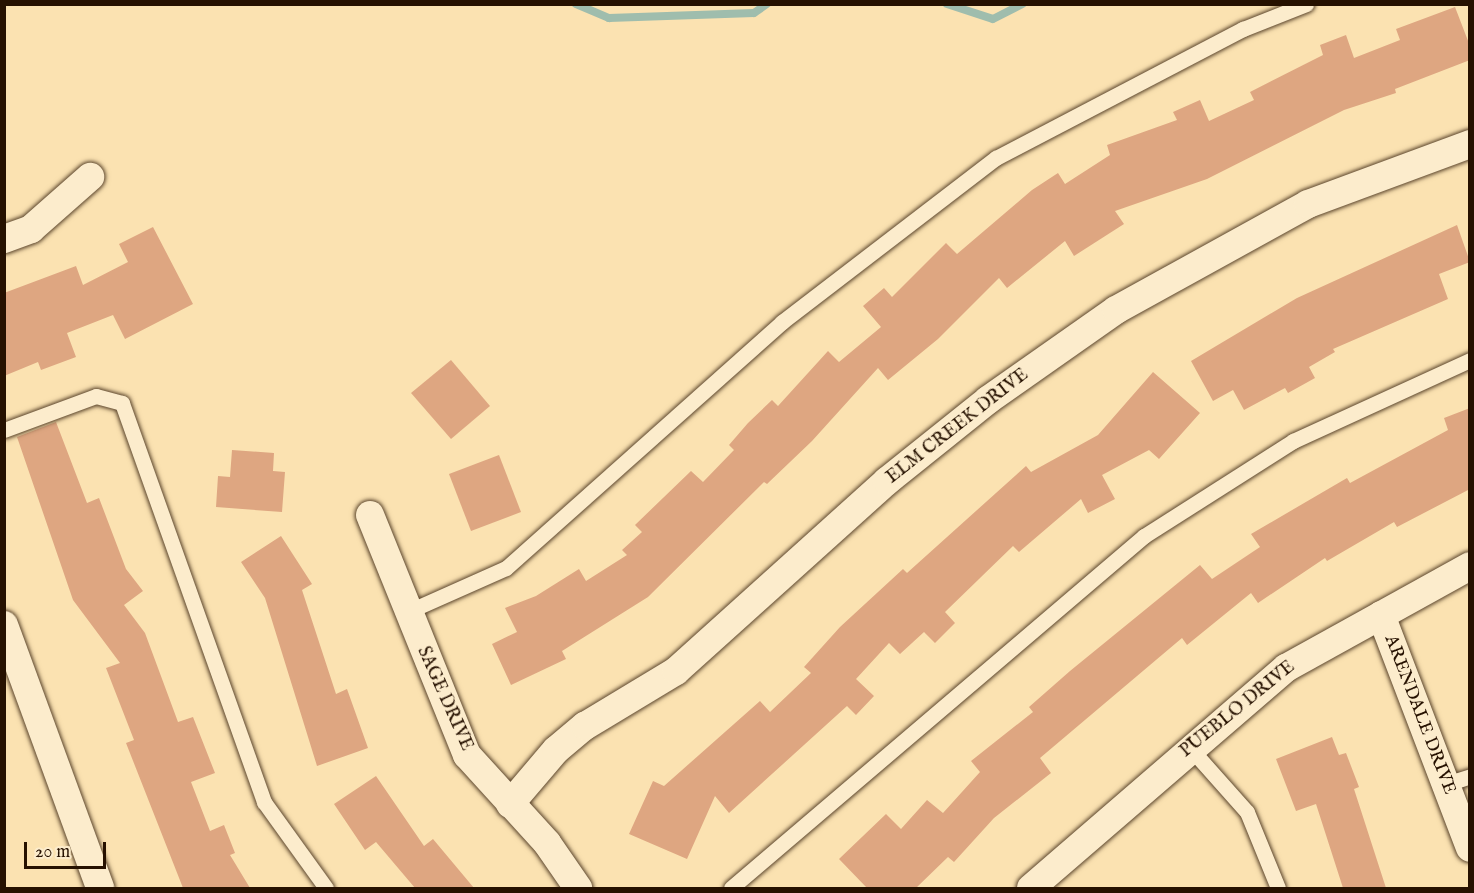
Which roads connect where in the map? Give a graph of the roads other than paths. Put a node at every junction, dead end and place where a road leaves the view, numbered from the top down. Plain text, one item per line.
1 (1306, 4) edge
2 (1470, 144) edge
3 (90, 177) dead end
4 (4, 239) edge
5 (1470, 360) edge
6 (4, 430) edge
7 (370, 515) dead end
8 (1470, 566) edge
9 (407, 612) junction
10 (1381, 615) junction
11 (5, 629) edge
12 (1191, 749) junction
13 (1458, 780) edge
14 (510, 804) junction
15 (1470, 848) edge
16 (100, 888) edge
17 (326, 888) edge
18 (578, 888) edge
19 (731, 888) edge
20 (1031, 888) edge
21 (1278, 888) edge

1 - 9 lane
2 - 14 street, ELM CREEK DRIVE
3 - 4 street
5 - 19 lane
6 - 17 lane
7 - 9 street, SAGE DRIVE
8 - 10 street, PUEBLO DRIVE
9 - 14 street, SAGE DRIVE
10 - 12 street, PUEBLO DRIVE
10 - 13 street, ARENDALE DRIVE
11 - 16 street
12 - 20 street, PUEBLO DRIVE
12 - 21 lane
13 - 15 street, ARENDALE DRIVE
14 - 18 street, SAGE DRIVE

